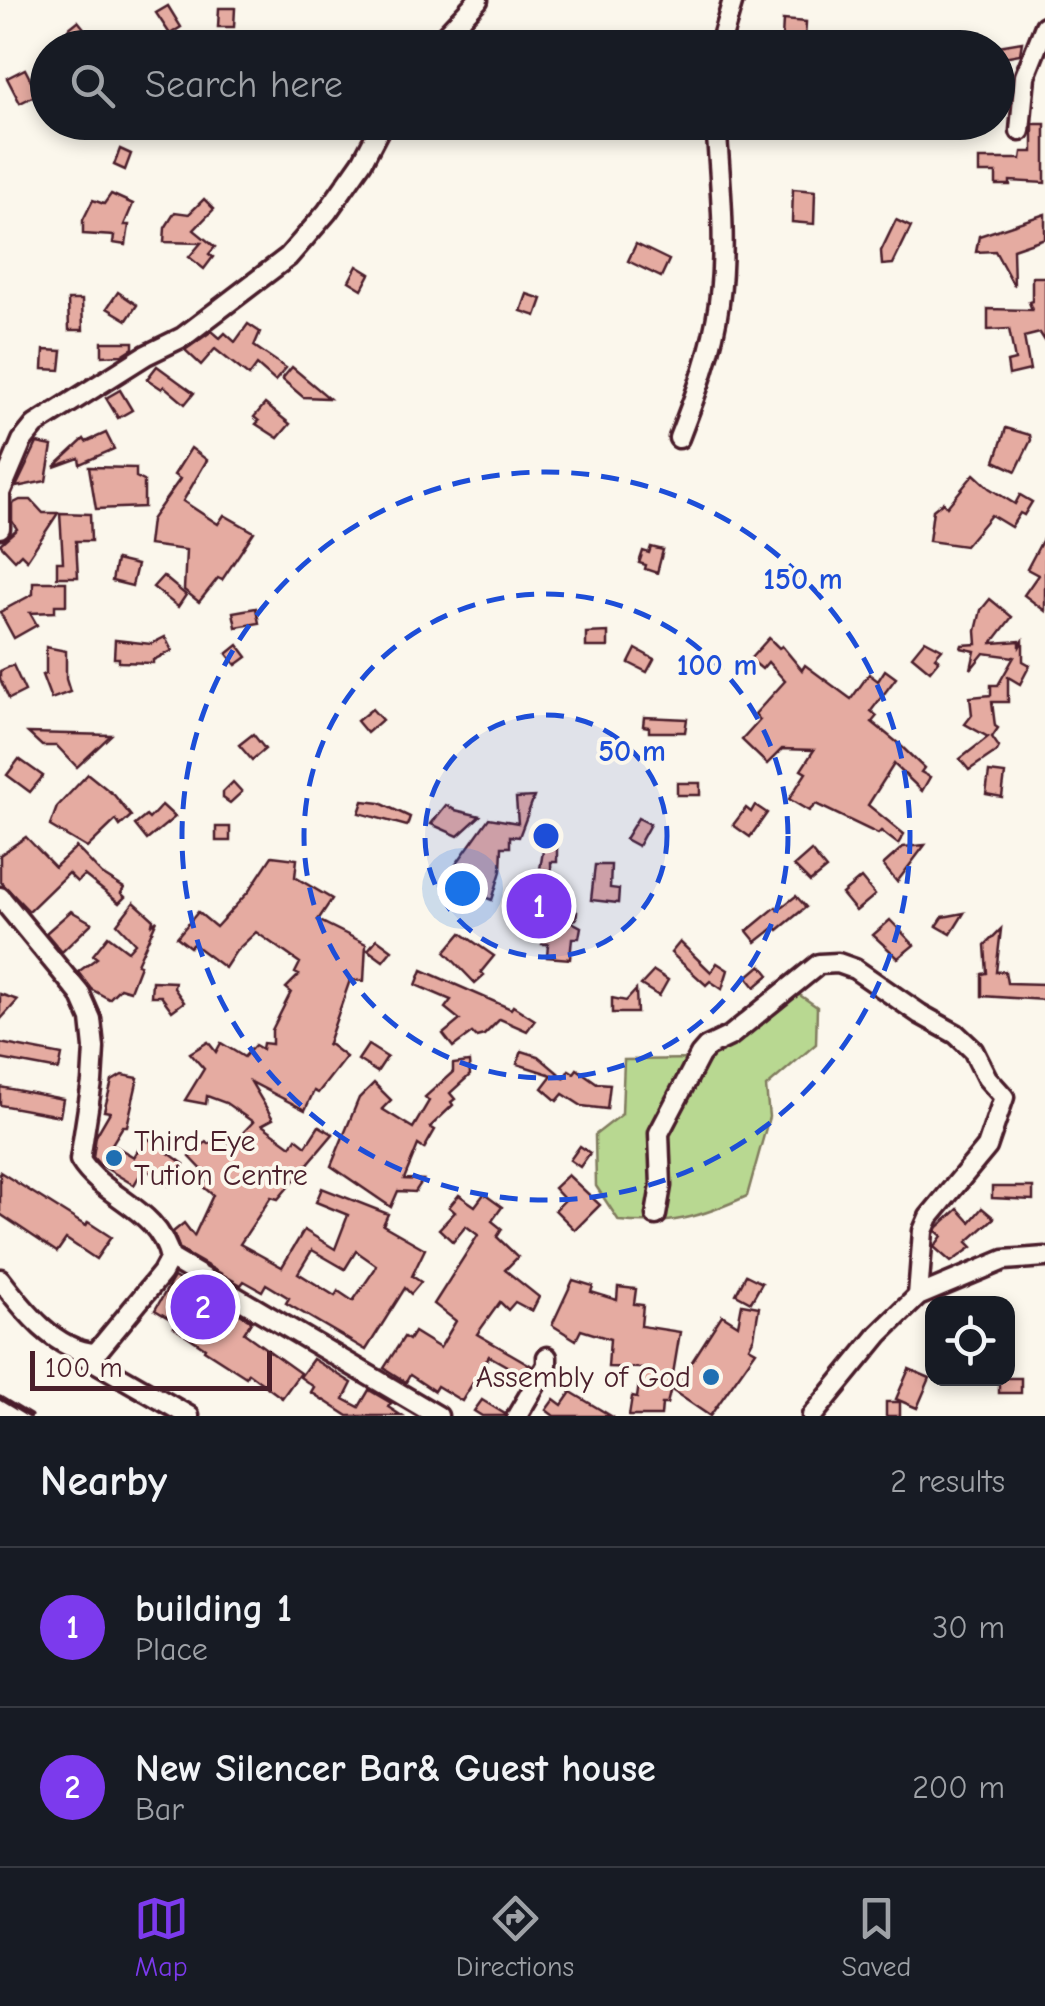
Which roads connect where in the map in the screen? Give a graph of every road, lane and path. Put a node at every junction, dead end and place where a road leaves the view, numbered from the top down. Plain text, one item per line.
1 (478, 0) edge
2 (733, 0) edge
3 (1045, 26) edge
4 (450, 30) edge
5 (724, 30) edge
6 (1020, 131) dead end
7 (374, 140) edge
8 (717, 140) edge
9 (679, 438) dead end
10 (0, 528) edge
11 (0, 897) edge
12 (656, 1215) dead end
13 (1045, 1257) edge
14 (170, 1258) junction
15 (0, 1278) edge
16 (918, 1296) junction
17 (76, 1352) junction
18 (547, 1356) dead end
19 (189, 1416) edge
20 (438, 1416) edge
21 (517, 1416) edge
22 (812, 1416) edge

1 - 4 street
2 - 5 street
3 - 6 street
7 - 10 street
8 - 9 street
11 - 14 street
12 - 16 street
13 - 16 street
14 - 17 street
14 - 20 street
15 - 17 street
16 - 22 street
17 - 19 street
18 - 21 street

